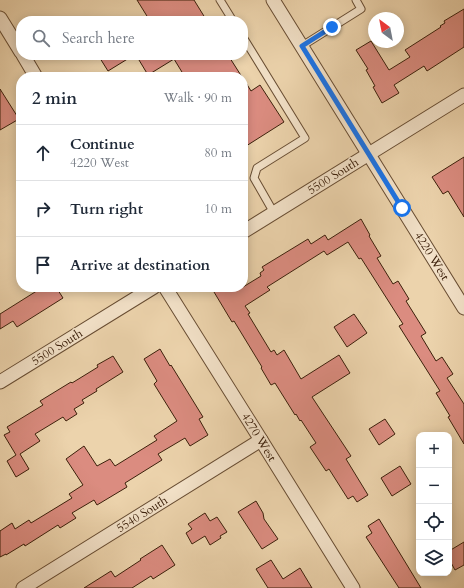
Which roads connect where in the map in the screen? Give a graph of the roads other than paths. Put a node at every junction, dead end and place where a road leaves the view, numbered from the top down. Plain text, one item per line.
1 (220, 0) edge
2 (273, 0) edge
3 (356, 0) edge
4 (230, 16) edge
5 (0, 18) edge
6 (16, 44) edge
7 (248, 45) edge
8 (302, 46) junction
9 (26, 60) edge
10 (33, 72) edge
11 (464, 95) edge
12 (369, 154) junction
13 (274, 213) junction
14 (248, 229) edge
15 (146, 292) edge
16 (168, 292) edge
17 (464, 308) edge
18 (0, 382) edge
19 (261, 440) junction
20 (23, 588) edge
21 (353, 588) edge

1 - 4 lane
2 - 8 street, 4220 West
3 - 8 lane
5 - 6 street
7 - 13 lane
8 - 12 street, 4220 West
9 - 10 street
11 - 12 street, 5500 South
12 - 13 street, 5500 South
12 - 17 street, 4220 West
13 - 14 street, 5500 South
15 - 18 street, 5500 South
16 - 19 street, 4270 West
19 - 20 street, 5540 South
19 - 21 street, 4270 West

